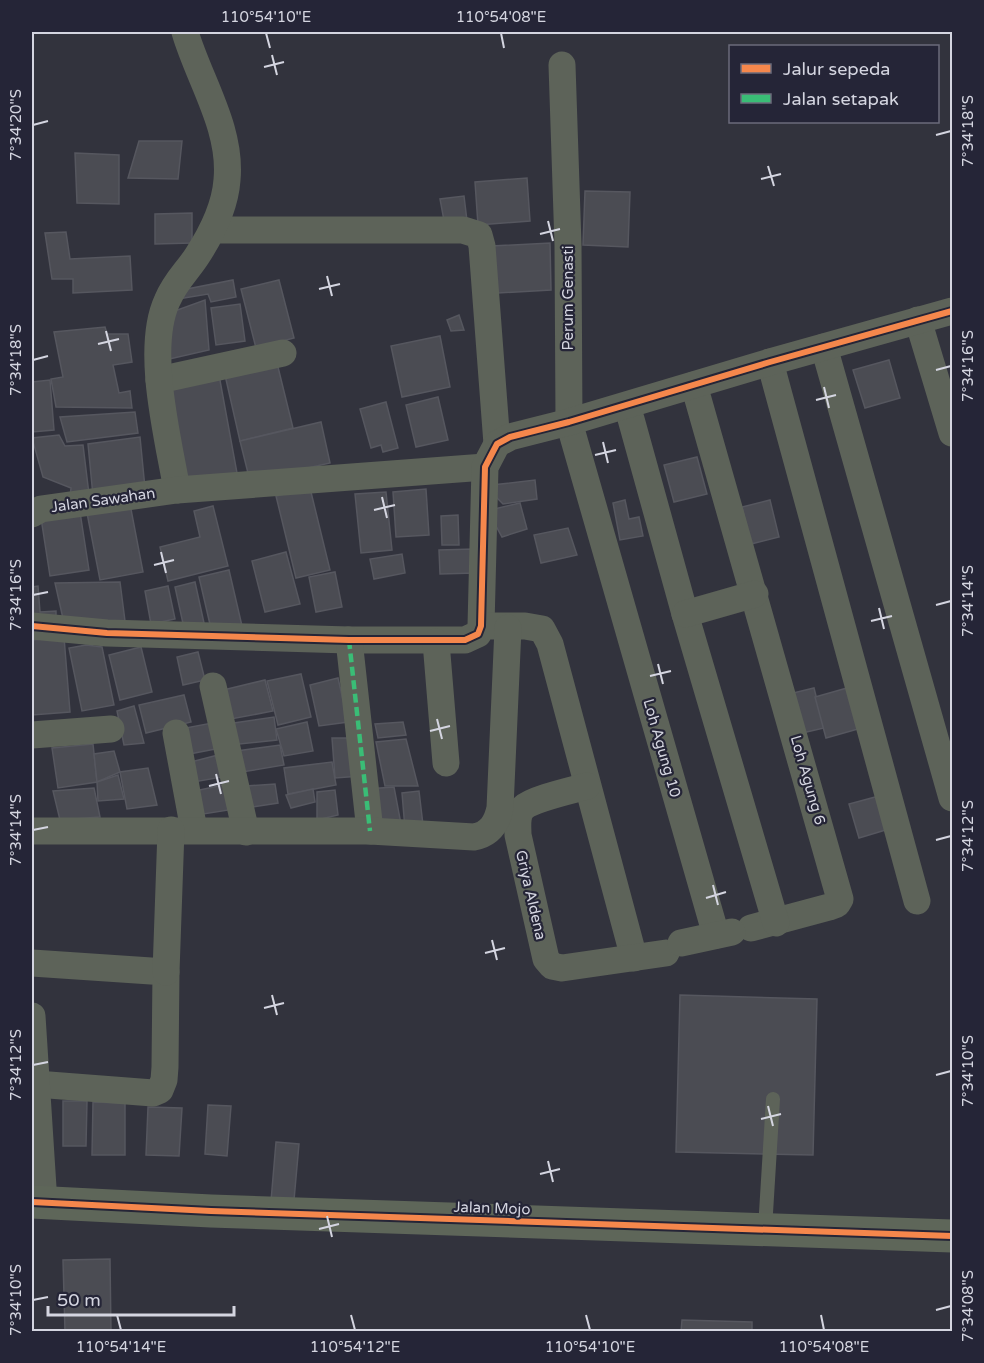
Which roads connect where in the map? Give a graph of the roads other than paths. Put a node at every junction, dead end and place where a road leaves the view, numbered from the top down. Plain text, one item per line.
1 (184, 32) edge
2 (562, 65) dead end
3 (213, 230) junction
4 (952, 310) edge
5 (918, 320) junction
6 (824, 347) junction
7 (283, 353) dead end
8 (770, 362) junction
9 (159, 381) junction
10 (694, 385) junction
11 (631, 419) dead end
12 (569, 422) junction
13 (952, 433) edge
14 (491, 455) junction
15 (177, 490) junction
16 (32, 514) edge
17 (755, 594) junction
18 (685, 614) junction
19 (32, 626) edge
20 (481, 626) junction
21 (508, 628) junction
22 (349, 640) junction
23 (436, 642) junction
24 (213, 686) dead end
25 (111, 729) dead end
26 (176, 733) dead end
27 (32, 735) edge
28 (446, 763) dead end
29 (587, 786) junction
30 (952, 798) edge
31 (182, 830) junction
32 (32, 831) edge
33 (370, 831) junction
34 (246, 832) junction
35 (917, 901) dead end
36 (745, 929) junction
37 (634, 958) junction
38 (32, 963) edge
39 (166, 972) junction
40 (32, 1016) edge
41 (36, 1084) junction
42 (772, 1099) dead end
43 (38, 1203) edge
44 (765, 1229) junction
45 (952, 1236) edge

1 - 3 street
2 - 12 street, Perum Genasti
3 - 9 street
3 - 14 street
4 - 5 street, Jalan Sawahan
5 - 6 street, Jalan Sawahan
5 - 13 street
6 - 8 street, Jalan Sawahan
6 - 30 street
7 - 9 street
8 - 10 street, Jalan Sawahan
8 - 35 street
9 - 15 street
10 - 12 street, Jalan Sawahan
10 - 17 street, Loh Agung 6
11 - 18 street
12 - 14 street, Jalan Sawahan
12 - 36 street, Loh Agung 10
14 - 15 street, Jalan Sawahan
14 - 20 street
15 - 16 street, Jalan Sawahan
17 - 18 street
17 - 36 street, Loh Agung 6
18 - 36 street
19 - 22 street
20 - 21 street
20 - 23 street
21 - 29 street
21 - 33 street
22 - 23 street
22 - 33 street
23 - 28 street
24 - 34 street
25 - 27 street
26 - 31 street
29 - 37 street
29 - 37 street, Griya Aldena
31 - 32 street
31 - 34 street
31 - 39 street
33 - 34 street
36 - 37 street, Griya Aldena
38 - 39 street
39 - 41 street
40 - 41 street
41 - 43 street
42 - 44 lane
43 - 44 street, Jalan Mojo
44 - 45 street, Jalan Mojo

